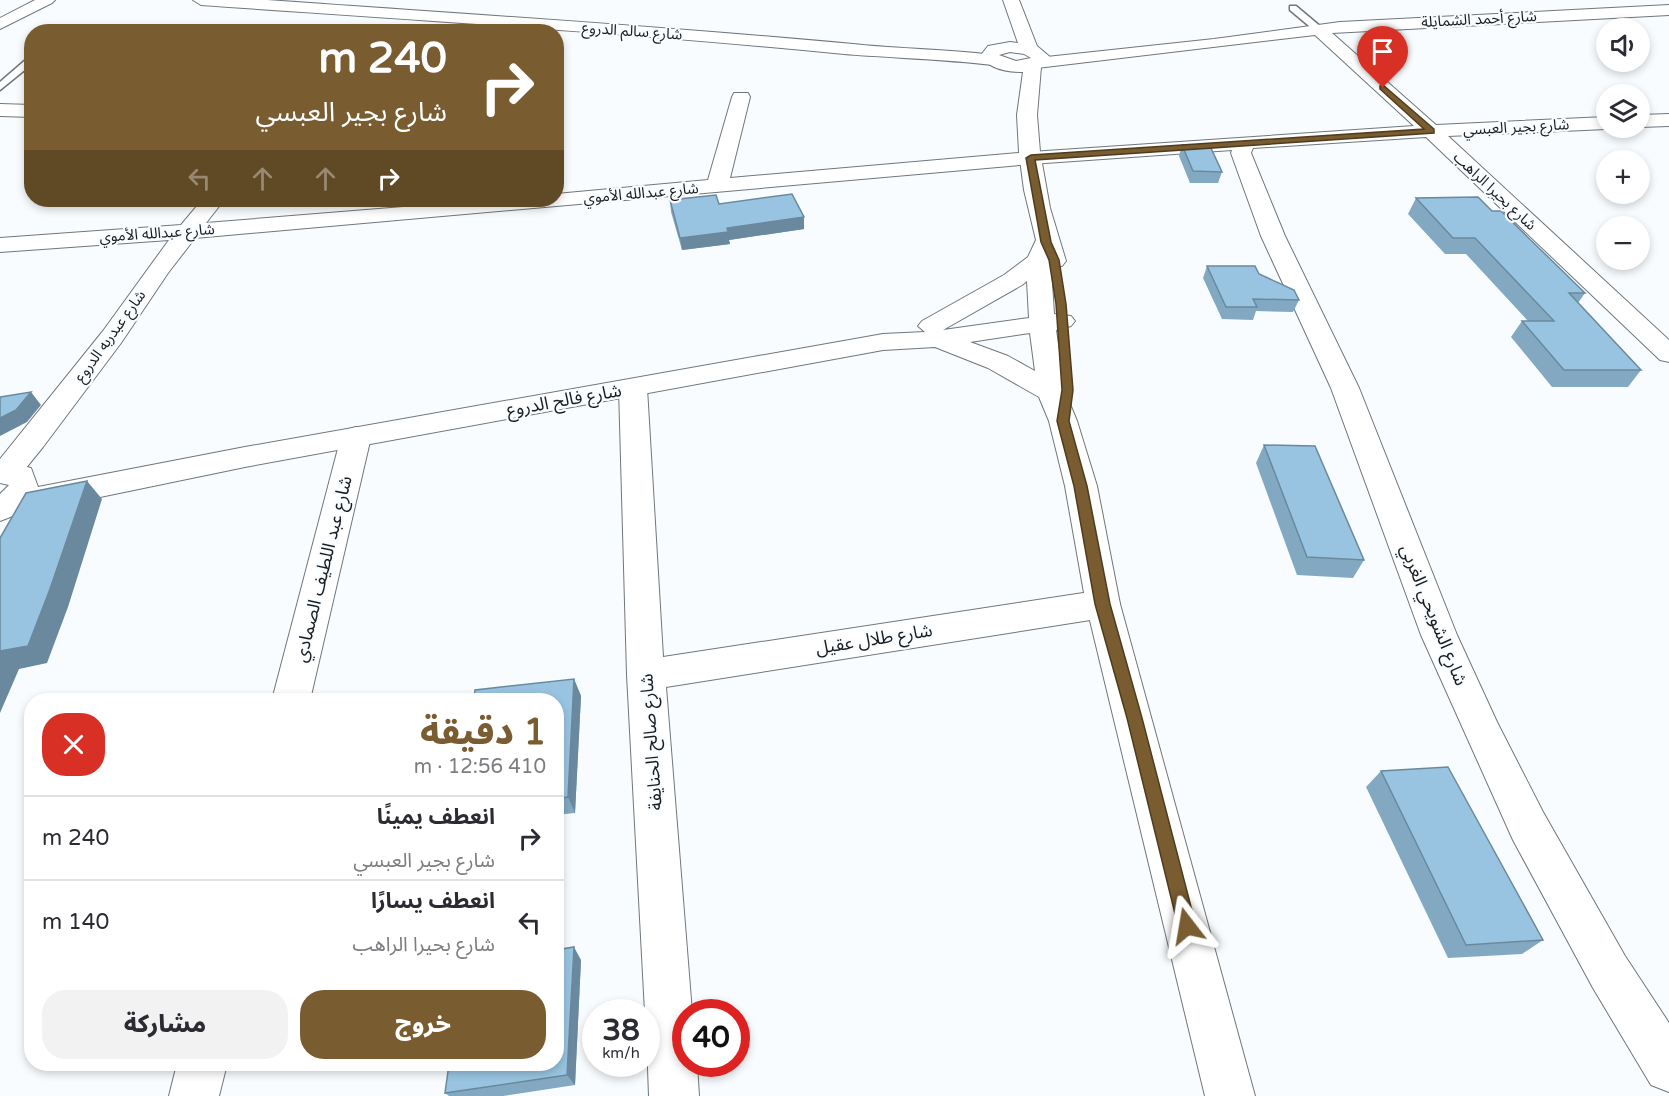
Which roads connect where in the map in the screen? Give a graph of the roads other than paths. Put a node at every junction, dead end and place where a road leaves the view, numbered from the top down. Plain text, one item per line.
1 (47, 0) edge
2 (201, 0) edge
3 (1005, 0) edge
4 (1011, 0) edge
5 (1453, 5) dead end
6 (1293, 8) dead end
7 (1669, 10) edge
8 (1477, 19) junction
9 (0, 24) edge
10 (497, 24) edge
11 (564, 29) edge
12 (1318, 29) junction
13 (996, 55) junction
14 (1034, 57) junction
15 (24, 66) edge
16 (0, 87) edge
17 (741, 97) dead end
18 (0, 110) edge
19 (24, 111) edge
20 (1027, 113) junction
21 (1669, 120) edge
22 (1650, 121) edge
23 (1596, 123) edge
24 (1431, 131) junction
25 (1245, 144) junction
26 (1031, 158) junction
27 (717, 187) junction
28 (564, 197) edge
29 (208, 207) edge
30 (417, 207) edge
31 (189, 231) junction
32 (0, 245) edge
33 (1042, 252) junction
34 (1051, 314) junction
35 (934, 333) junction
36 (1669, 354) edge
37 (633, 388) junction
38 (1057, 407) junction
39 (356, 437) junction
40 (8, 488) edge
41 (1102, 604) junction
42 (646, 675) junction
43 (293, 693) edge
44 (1669, 1067) edge
45 (200, 1071) edge
46 (194, 1096) edge
47 (674, 1096) edge
48 (1230, 1096) edge

1 - 9 street
2 - 10 street, شارع سالم الدروع
3 - 13 street
4 - 14 street
5 - 8 street
6 - 12 lane
7 - 8 street, شارع أحمد الشمايلة
8 - 12 street, شارع أحمد الشمايلة
11 - 13 street, شارع سالم الدروع
12 - 14 street, شارع أحمد الشمايلة
12 - 24 street, شارع بحيرا الراهب
13 - 14 street, شارع سالم الدروع
13 - 20 street
14 - 20 street
15 - 16 lane
17 - 27 street
18 - 19 street
20 - 26 street
21 - 22 street
23 - 24 street, شارع بجير العبسي
24 - 25 street, شارع بجير العبسي
24 - 36 street, شارع بحيرا الراهب
25 - 26 street, شارع بجير العبسي
25 - 44 street, شارع الشويحي الغربي
26 - 27 street, شارع عبدالله الأموي
26 - 33 street
27 - 28 street, شارع عبدالله الأموي
29 - 31 street, شارع عبدربه الدروع
30 - 31 street, شارع عبدالله الأموي
31 - 32 street, شارع عبدالله الأموي
31 - 40 street, شارع عبدربه الدروع
33 - 34 street
33 - 35 street
34 - 35 street, شارع فالح الدروع
34 - 38 street
35 - 37 street, شارع فالح الدروع
35 - 38 street
37 - 39 street, شارع فالح الدروع
37 - 42 street, شارع صالح الحنايفة
38 - 41 street
39 - 40 street, شارع فالح الدروع
39 - 43 street, شارع عبد اللطيف الصمادي
41 - 42 street, شارع طلال عقيل
41 - 48 street
42 - 47 street, شارع صالح الحنايفة
45 - 46 street

